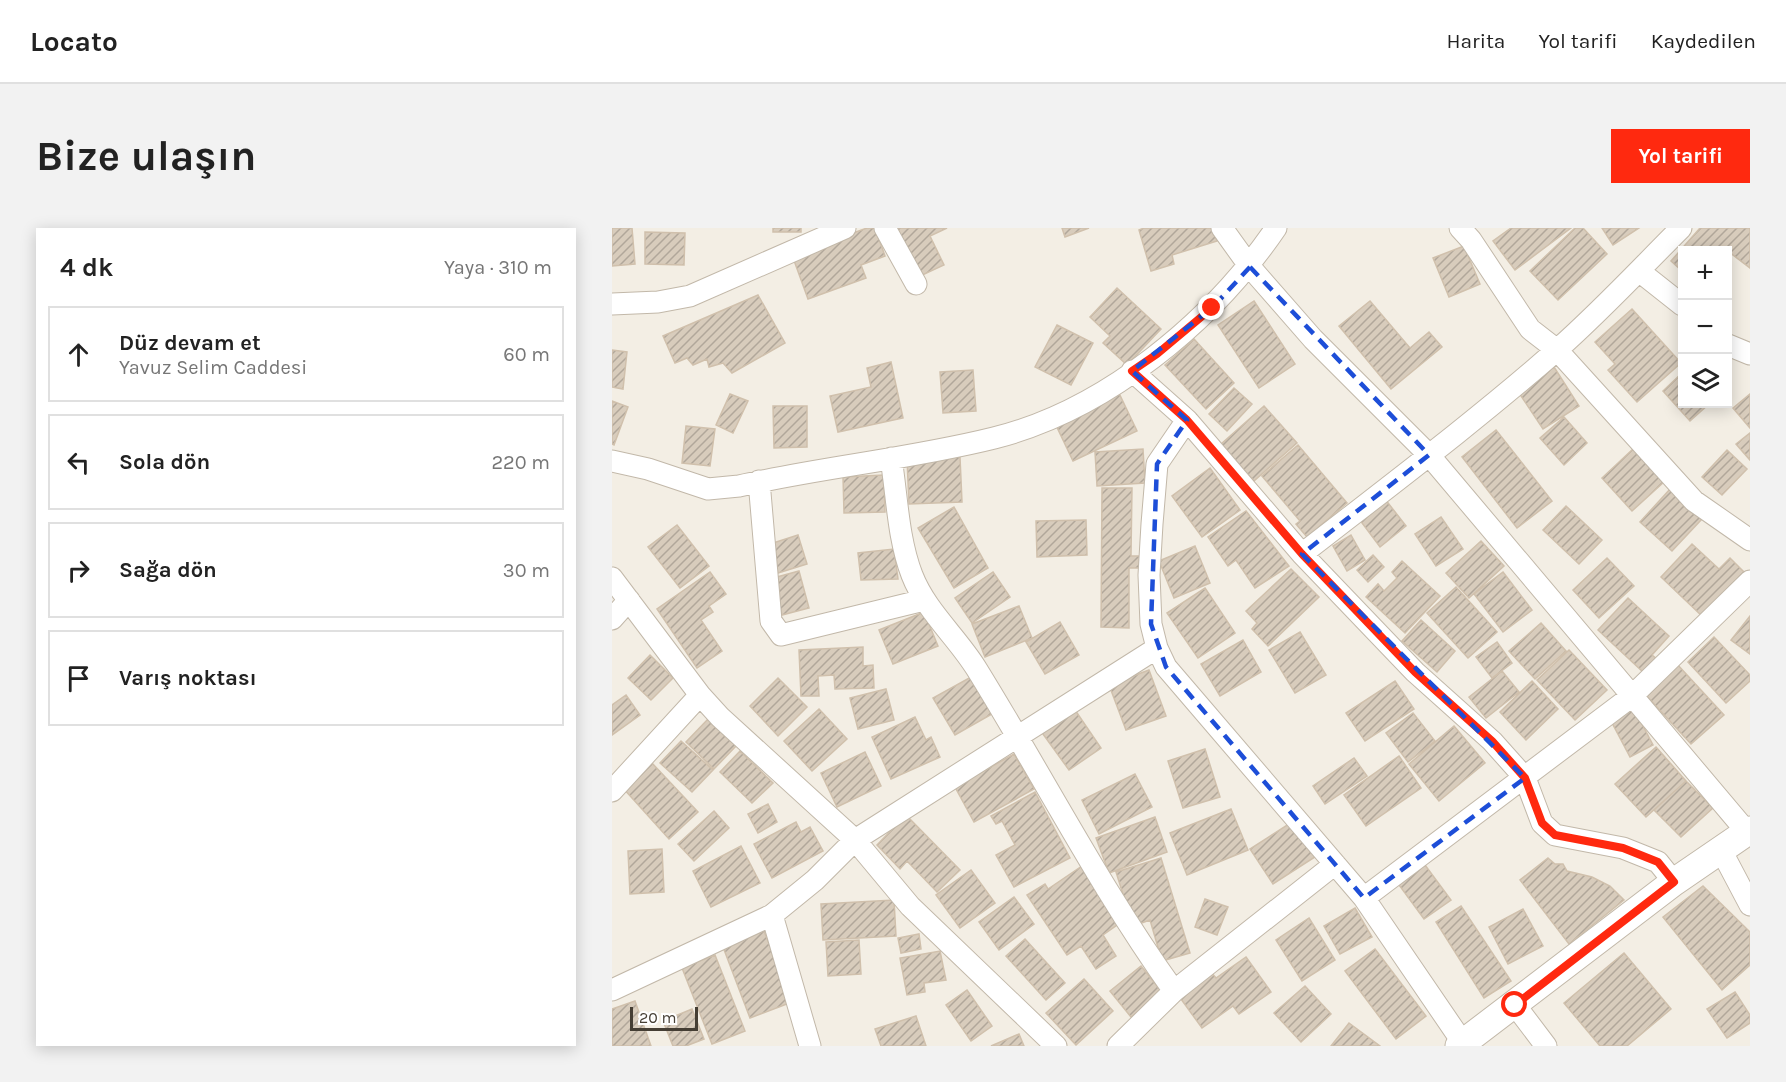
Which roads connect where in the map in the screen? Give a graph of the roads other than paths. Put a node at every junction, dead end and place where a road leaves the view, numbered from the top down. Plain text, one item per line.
1 (845, 228) edge
2 (885, 228) edge
3 (1222, 228) edge
4 (1276, 228) edge
5 (1460, 228) edge
6 (1680, 228) edge
7 (1250, 267) junction
8 (1639, 271) junction
9 (916, 284) dead end
10 (1678, 301) edge
11 (612, 304) edge
12 (1732, 347) edge
13 (1557, 350) junction
14 (1750, 354) edge
15 (1132, 371) junction
16 (1187, 420) junction
17 (1429, 455) junction
18 (891, 458) junction
19 (613, 463) edge
20 (759, 482) junction
21 (1750, 540) edge
22 (1302, 554) junction
23 (612, 578) edge
24 (1750, 581) edge
25 (629, 600) junction
26 (924, 600) junction
27 (612, 619) edge
28 (1157, 648) junction
29 (700, 695) junction
30 (1632, 696) junction
31 (1018, 738) junction
32 (1525, 778) junction
33 (612, 791) edge
34 (1749, 831) edge
35 (855, 840) junction
36 (1722, 852) junction
37 (1335, 864) junction
38 (1674, 882) junction
39 (1364, 898) junction
40 (1750, 905) edge
41 (772, 915) junction
42 (612, 990) edge
43 (1174, 991) junction
44 (1515, 1005) junction
45 (1461, 1045) edge
46 (810, 1046) edge
47 (1056, 1046) edge
48 (1118, 1046) edge
49 (1546, 1046) edge

1 - 11 street
2 - 9 street
3 - 7 street
4 - 7 street
5 - 13 street
6 - 8 street
7 - 15 street
7 - 17 street
8 - 10 street
8 - 13 street
12 - 14 street
13 - 17 street
13 - 21 street
15 - 16 street
15 - 18 street
16 - 22 street
16 - 28 street
17 - 22 street
17 - 30 street
18 - 20 street
18 - 26 street
19 - 20 street
20 - 26 street
22 - 32 street
23 - 25 street
24 - 30 street
25 - 27 street
25 - 29 street
26 - 31 street
28 - 31 street
28 - 37 street
29 - 33 street
29 - 35 street
30 - 32 street
30 - 34 street
31 - 35 street
31 - 43 street
32 - 38 street
32 - 39 street
34 - 36 street
35 - 41 street
35 - 47 street
36 - 38 street
36 - 40 street
37 - 39 street
37 - 43 street
38 - 44 street
39 - 45 street
41 - 42 street
41 - 46 street
43 - 48 street
44 - 45 street
44 - 49 street

